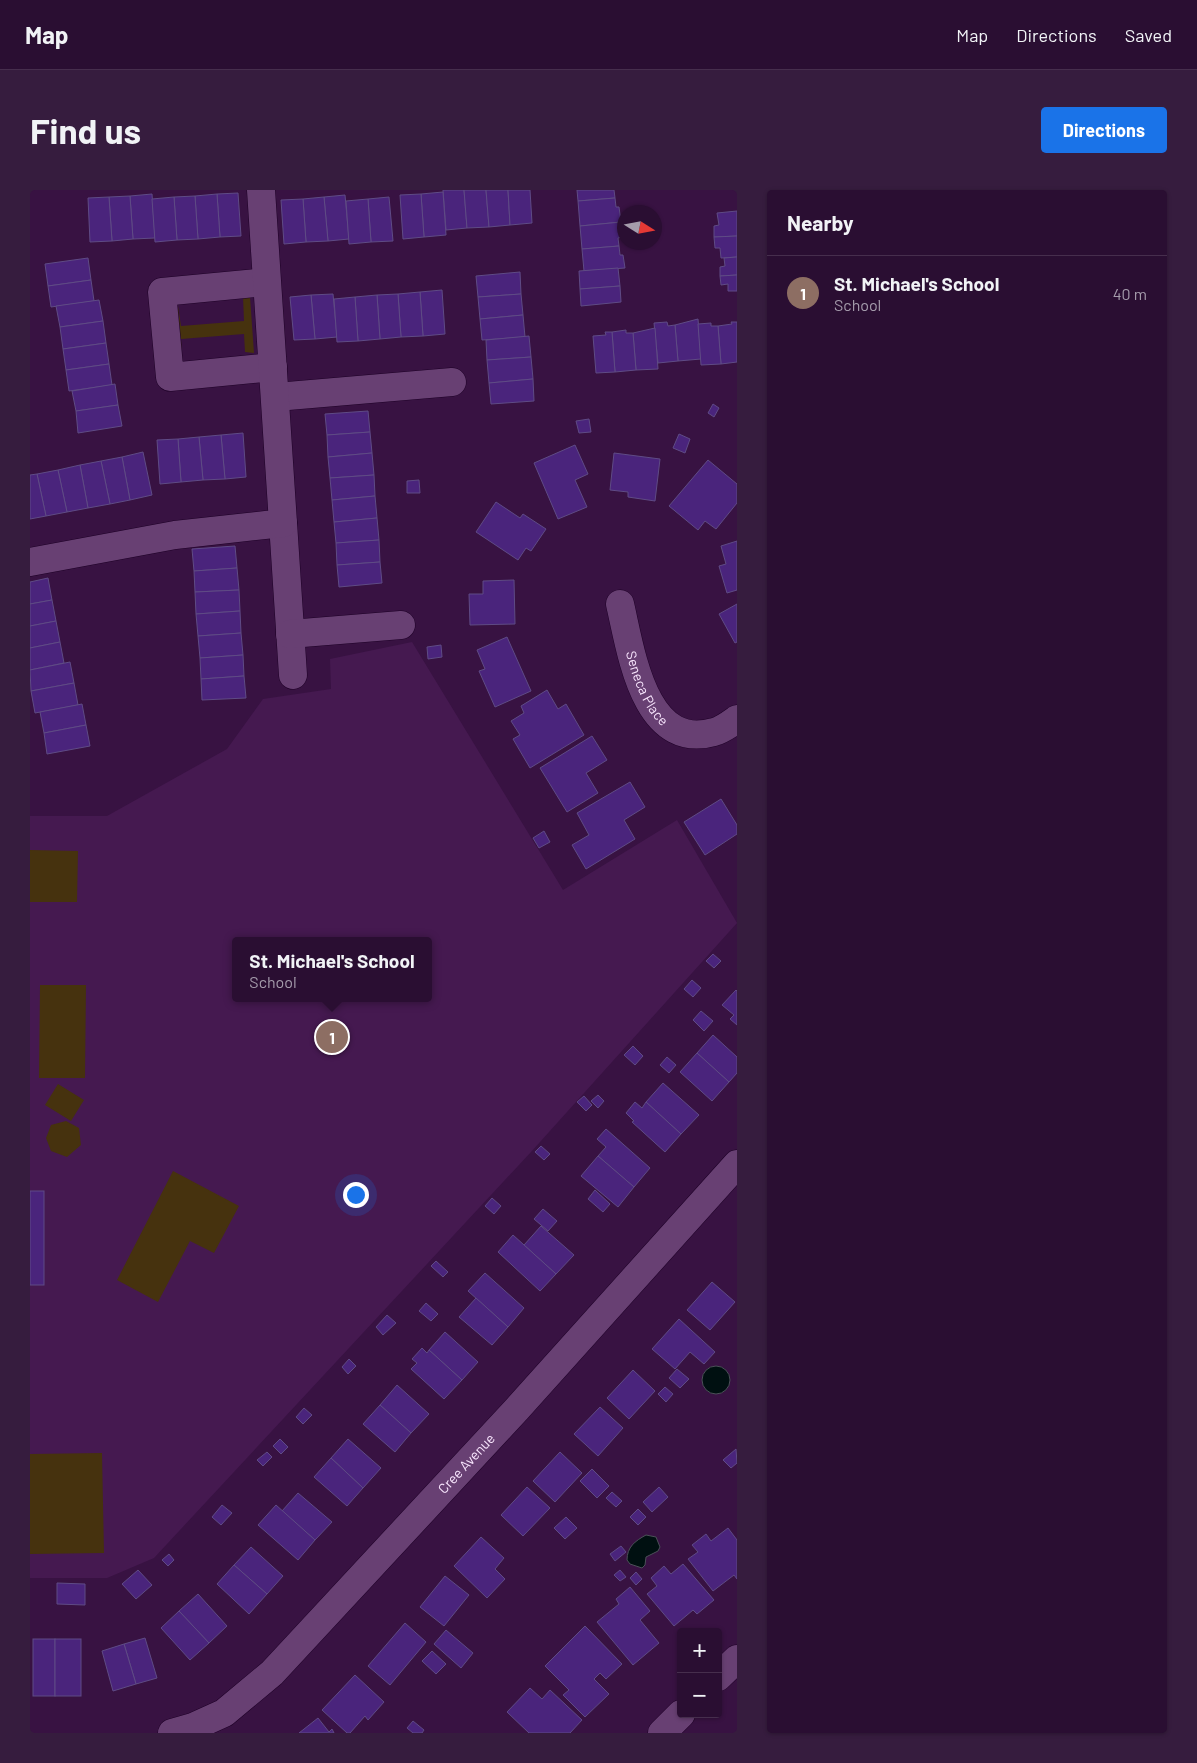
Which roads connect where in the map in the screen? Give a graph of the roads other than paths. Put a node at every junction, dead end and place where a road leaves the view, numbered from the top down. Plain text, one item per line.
1 (260, 190) edge
2 (266, 282) junction
3 (273, 367) junction
4 (452, 382) dead end
5 (276, 397) junction
6 (283, 523) junction
7 (30, 562) edge
8 (620, 604) dead end
9 (402, 625) dead end
10 (290, 634) junction
11 (293, 675) dead end
12 (737, 719) edge
13 (737, 1164) edge
14 (737, 1659) edge
15 (722, 1673) edge
16 (677, 1718) edge
17 (172, 1733) edge
18 (662, 1733) edge

1 - 2 street
2 - 3 street
2 - 3 street
3 - 5 street
4 - 5 street
5 - 6 street
6 - 7 street
6 - 10 street
8 - 12 street, Seneca Place
9 - 10 street
10 - 11 street
13 - 17 street, Cree Avenue
14 - 15 street
16 - 18 street

